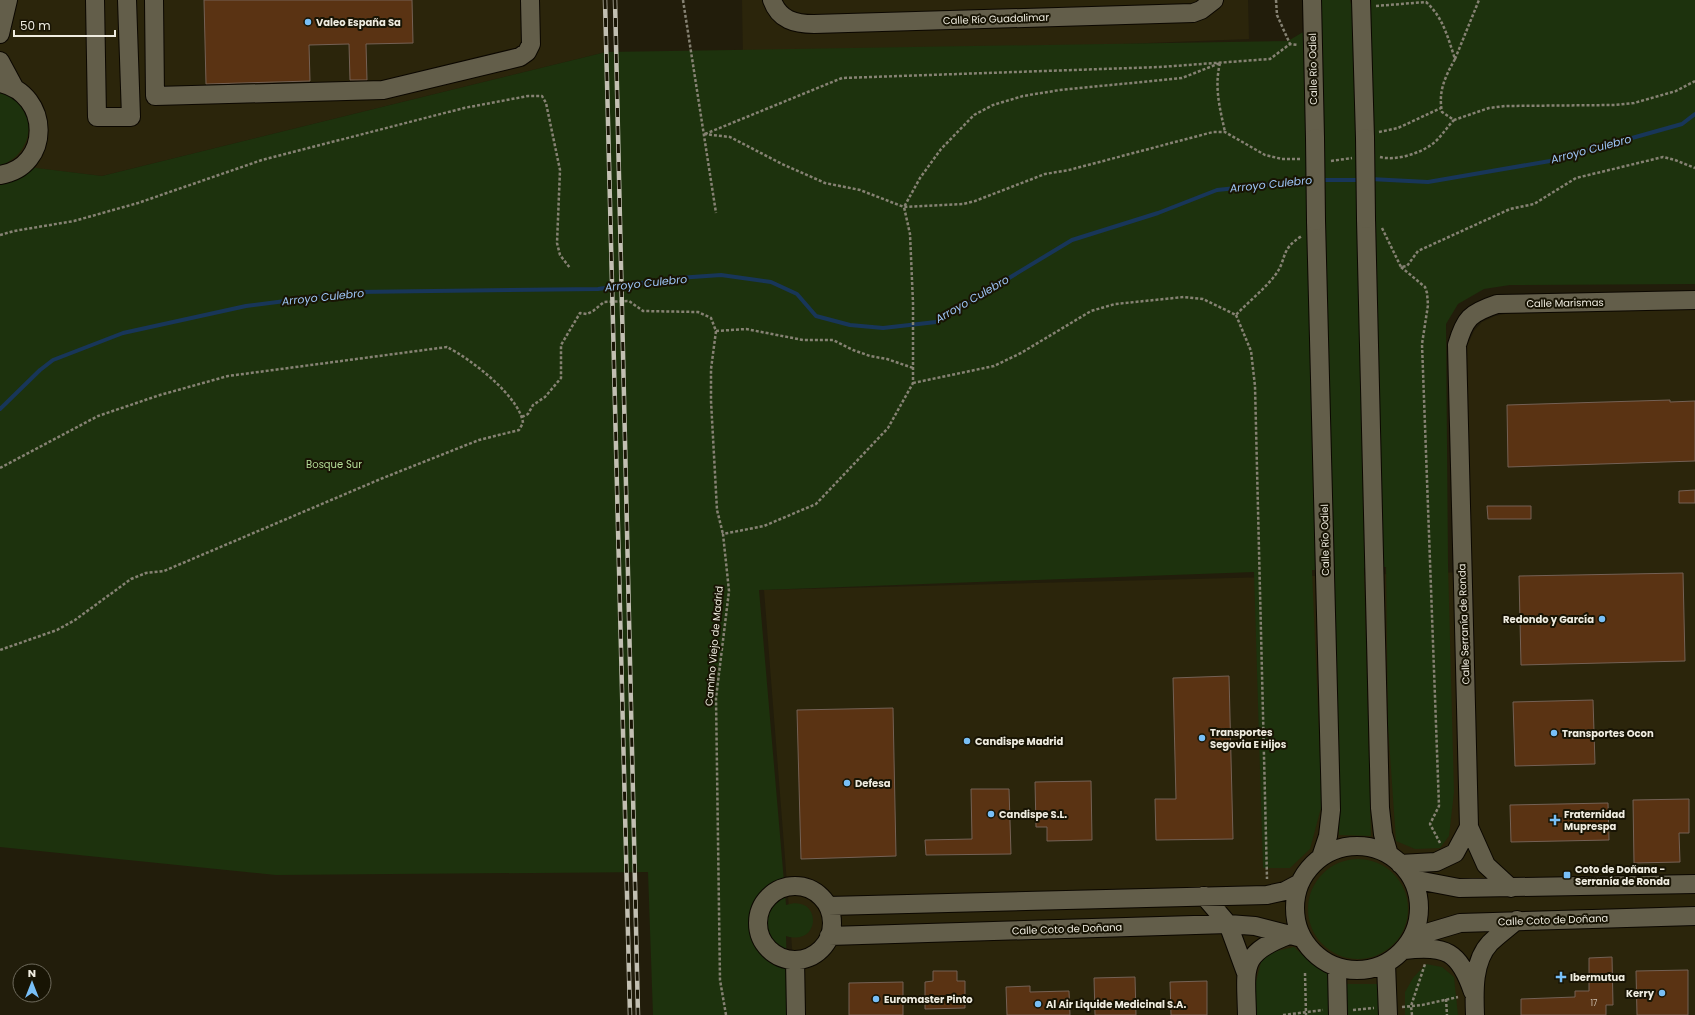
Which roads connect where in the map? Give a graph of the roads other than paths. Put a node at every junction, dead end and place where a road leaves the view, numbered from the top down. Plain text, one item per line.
1 (8, 0) edge
2 (95, 0) edge
3 (127, 0) edge
4 (154, 0) edge
5 (530, 0) edge
6 (1312, 0) edge
7 (1214, 1) edge
8 (1361, 4) edge
9 (776, 7) edge
10 (0, 34) edge
11 (0, 61) edge
12 (7, 85) edge
13 (0, 175) edge
14 (1695, 300) edge
15 (1457, 345) joint
16 (1469, 827) junction
17 (1321, 858) junction
18 (1395, 859) junction
19 (1412, 879) junction
20 (1300, 883) junction
21 (1695, 884) edge
22 (1511, 888) junction
23 (1204, 896) junction
24 (828, 906) junction
25 (1695, 916) edge
26 (1517, 920) junction
27 (1228, 924) junction
28 (829, 936) junction
29 (1296, 936) junction
30 (1408, 944) junction
31 (795, 960) junction
32 (1386, 964) junction
33 (1337, 968) junction
34 (1246, 972) junction
35 (1468, 995) junction
36 (1389, 1010) edge
37 (1338, 1012) edge
38 (796, 1015) edge
39 (1247, 1015) edge
40 (1475, 1015) edge

1 - 10 street
2 - 3 street
4 - 5 street
6 - 17 street, Calle Río Odiel, bridge
7 - 9 street, Calle Río Guadalimar
8 - 18 street, bridge
11 - 12 street
12 - 13 street
14 - 15 street, Calle Marismas
15 - 16 street, Calle Serranía de Ronda
16 - 18 street
16 - 22 street, Calle Serranía de Ronda
17 - 18 street
17 - 20 street
18 - 19 street
19 - 22 street
19 - 30 street
20 - 23 street
20 - 29 street
21 - 22 street
23 - 24 street
23 - 27 street
24 - 28 street
24 - 31 street
25 - 26 street, Calle Coto de Doñana
26 - 30 street, Calle Coto de Doñana
26 - 35 street
27 - 28 street, Calle Coto de Doñana
27 - 29 street, Calle Coto de Doñana
27 - 34 street
28 - 31 street
29 - 33 street
29 - 34 street
30 - 32 street
30 - 35 street
31 - 38 street
32 - 33 street
32 - 36 street
33 - 37 street
34 - 39 street
35 - 40 street

